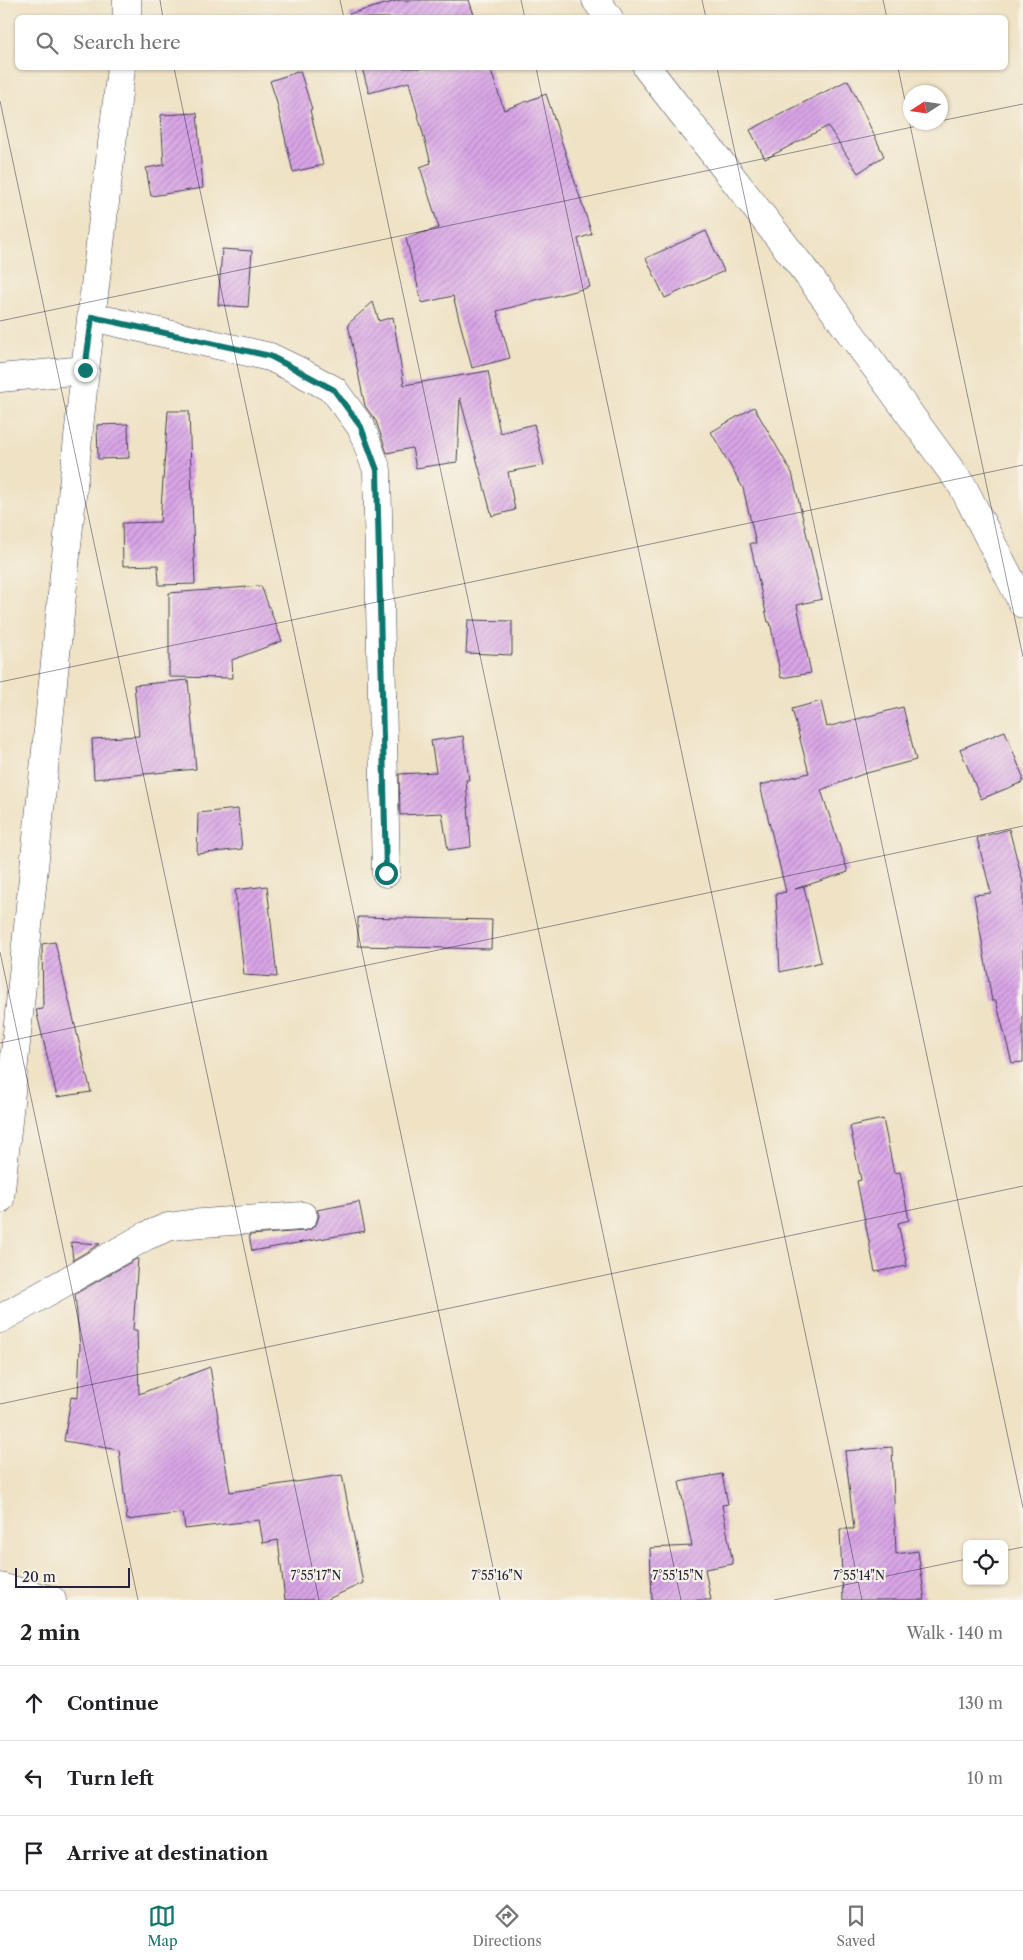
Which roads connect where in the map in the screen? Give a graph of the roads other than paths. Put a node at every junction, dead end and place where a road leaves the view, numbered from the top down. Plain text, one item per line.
1 (127, 0) edge
2 (596, 0) edge
3 (127, 15) edge
4 (607, 15) edge
5 (121, 70) edge
6 (649, 70) edge
7 (92, 317) junction
8 (85, 370) junction
9 (0, 378) edge
10 (1023, 604) edge
11 (386, 873) dead end
12 (0, 1199) edge
13 (303, 1216) dead end
14 (0, 1319) edge
15 (0, 1587) edge
16 (52, 1600) edge

1 - 3 street
2 - 4 street
5 - 7 street
6 - 10 street
7 - 8 street
7 - 11 street
8 - 9 street
8 - 12 street
13 - 14 street
15 - 16 street

